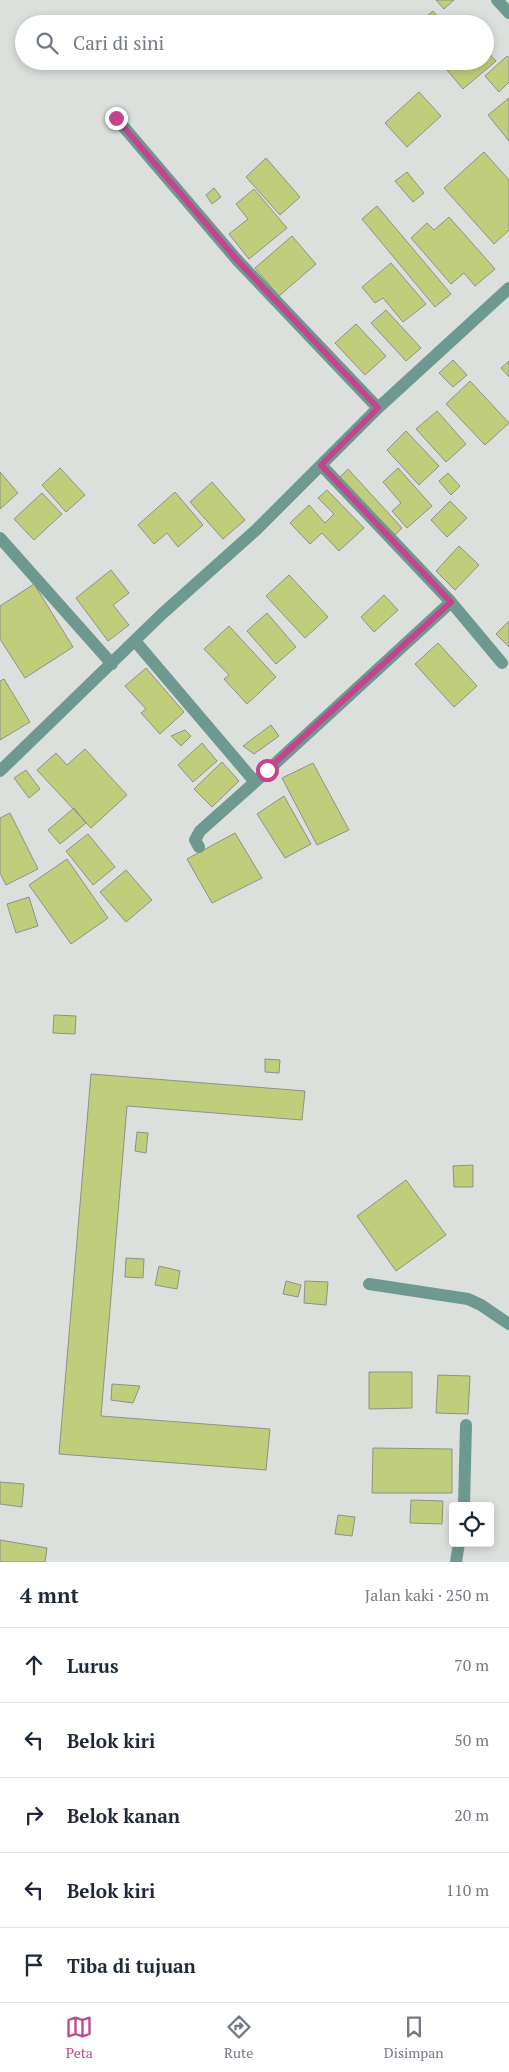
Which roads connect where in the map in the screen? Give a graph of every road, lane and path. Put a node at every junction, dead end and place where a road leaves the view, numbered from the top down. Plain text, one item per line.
1 (498, 0) edge
2 (509, 13) edge
3 (116, 118) dead end
4 (509, 288) edge
5 (378, 408) junction
6 (321, 465) junction
7 (0, 538) edge
8 (451, 602) junction
9 (135, 641) junction
10 (502, 663) dead end
11 (112, 664) junction
12 (0, 772) edge
13 (255, 782) junction
14 (199, 847) dead end
15 (369, 1284) dead end
16 (509, 1324) edge
17 (466, 1425) dead end
18 (464, 1502) edge
19 (458, 1547) edge
20 (456, 1562) edge

1 - 2 street
3 - 5 street
4 - 5 street
5 - 6 street
6 - 8 street
6 - 9 street
7 - 11 street
8 - 10 street
8 - 13 street
9 - 11 street
9 - 13 street
11 - 12 street
13 - 14 street
15 - 16 street
17 - 18 street
19 - 20 street

